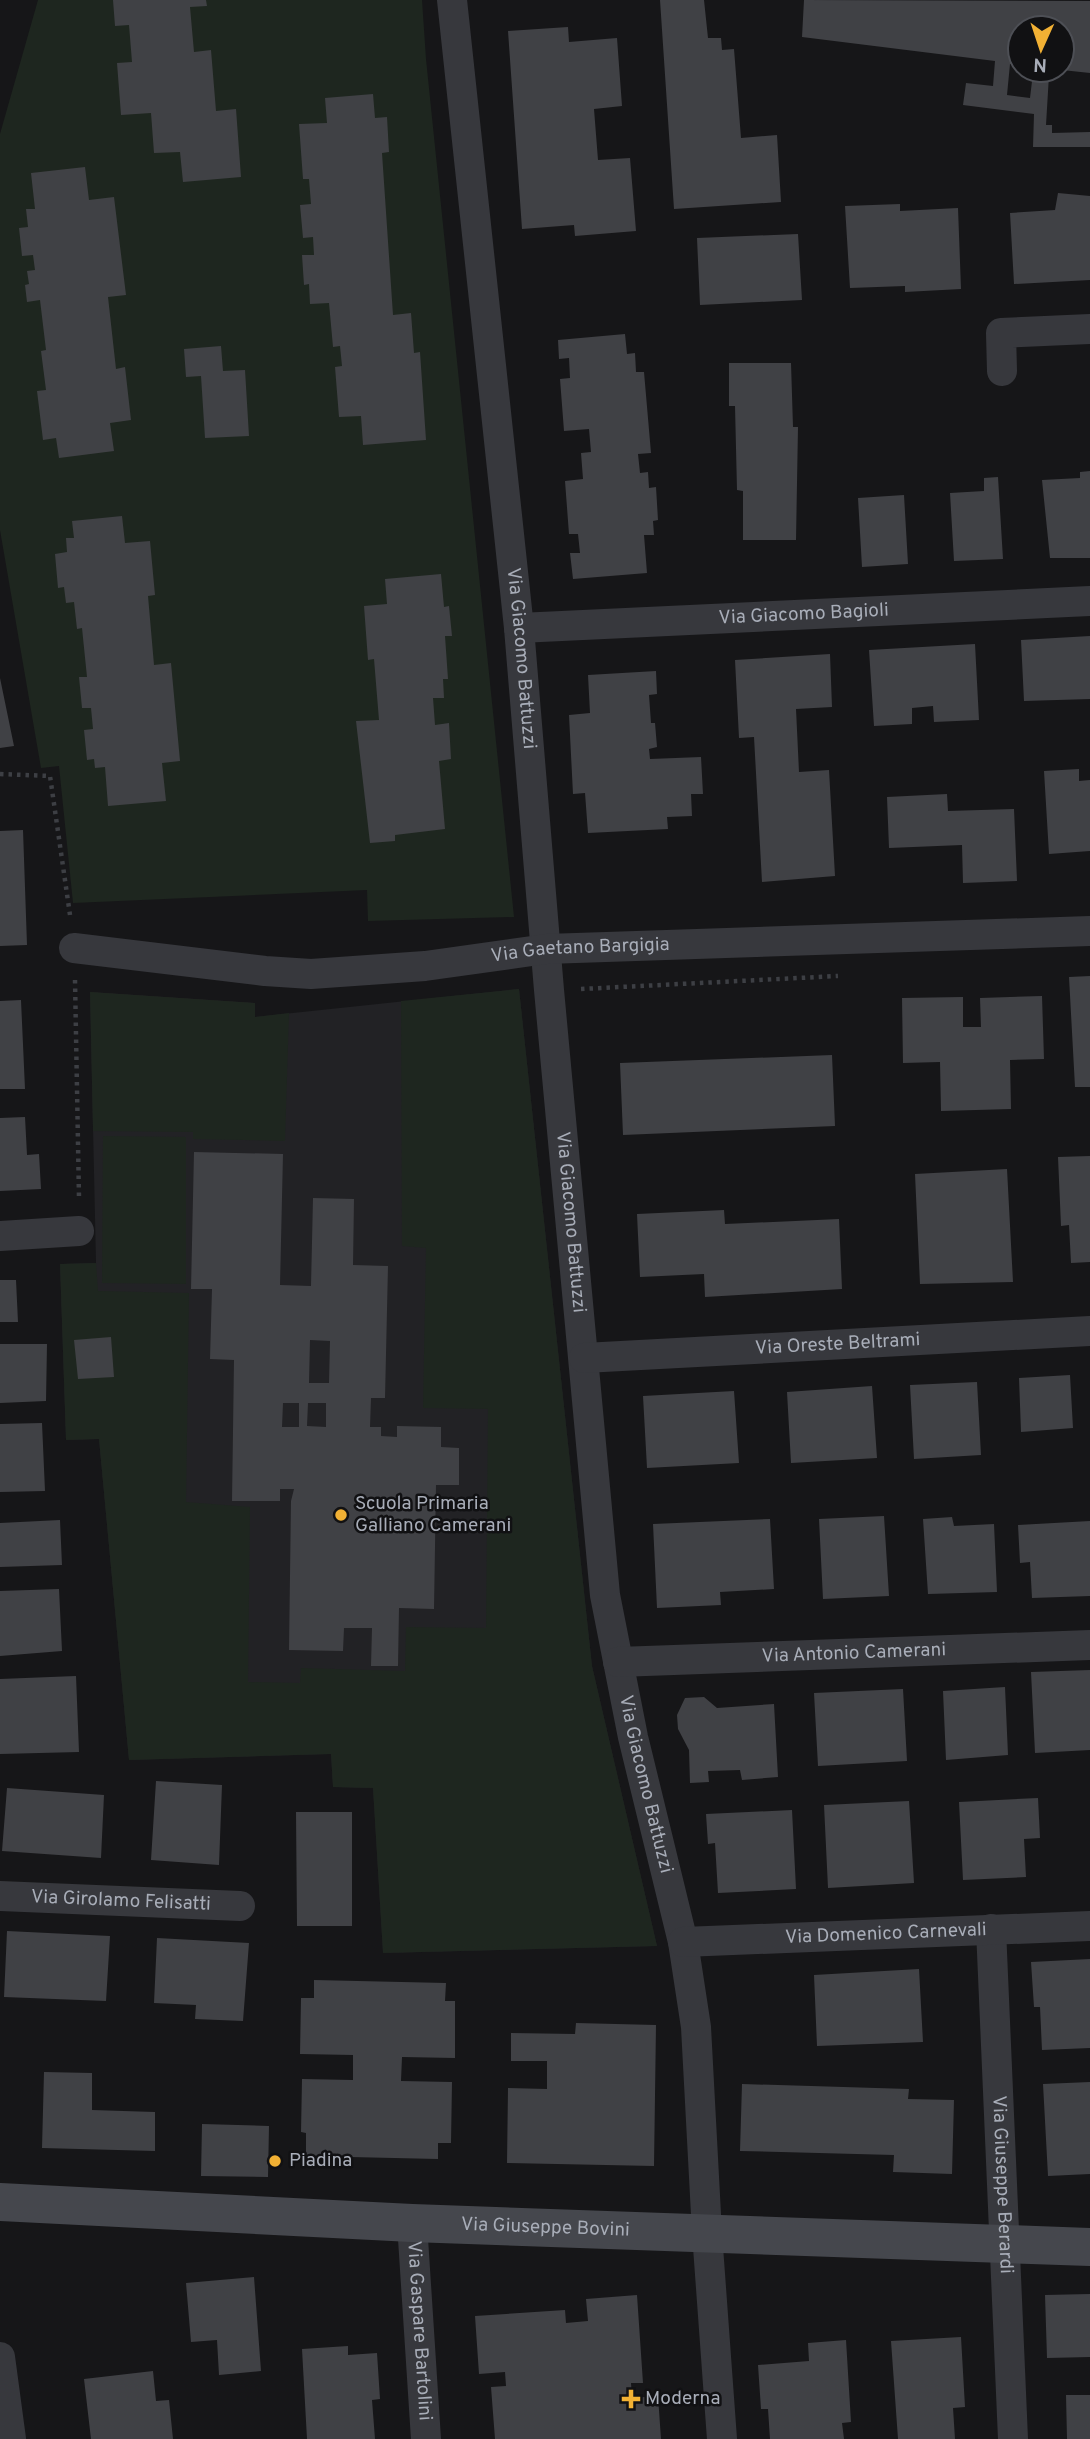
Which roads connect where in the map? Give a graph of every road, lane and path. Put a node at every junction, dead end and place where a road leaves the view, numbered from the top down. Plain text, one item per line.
1 (452, 0) edge
2 (1090, 329) edge
3 (1002, 371) dead end
4 (1090, 601) edge
5 (519, 628) junction
6 (0, 774) edge
7 (1090, 932) edge
8 (74, 948) junction
9 (546, 949) junction
10 (840, 976) dead end
11 (549, 990) junction
12 (79, 1231) joint
13 (0, 1236) edge
14 (1090, 1331) edge
15 (584, 1359) junction
16 (1090, 1645) edge
17 (618, 1662) junction
18 (0, 1896) edge
19 (240, 1906) dead end
20 (1090, 1926) edge
21 (991, 1929) junction
22 (683, 1942) junction
23 (0, 2202) edge
24 (412, 2223) junction
25 (707, 2233) junction
26 (1006, 2245) junction
27 (1090, 2247) edge
28 (0, 2357) edge
29 (11, 2439) edge
30 (426, 2439) edge
31 (722, 2439) edge
32 (1013, 2439) edge

1 - 5 street, Via Giacomo Battuzzi
2 - 3 street
4 - 5 street, Via Giacomo Bagioli
5 - 9 street, Via Giacomo Battuzzi
6 - 8 path
7 - 9 street, Via Gaetano Bargigia
8 - 9 street, Via Gaetano Bargigia
8 - 12 path
9 - 11 street, Via Giacomo Battuzzi
10 - 11 path
11 - 15 street, Via Giacomo Battuzzi
12 - 13 street
14 - 15 street, Via Oreste Beltrami
15 - 17 street, Via Giacomo Battuzzi
16 - 17 street, Via Antonio Camerani
17 - 22 street, Via Giacomo Battuzzi
18 - 19 street, Via Girolamo Felisatti
20 - 21 street, Via Domenico Carnevali
21 - 22 street, Via Domenico Carnevali
21 - 26 street, Via Giuseppe Berardi
22 - 25 street, Via Giacomo Battuzzi
23 - 24 street, Via Giuseppe Bovini
24 - 25 street, Via Giuseppe Bovini
24 - 30 street, Via Gaspare Bartolini
25 - 26 street, Via Giuseppe Bovini
25 - 31 street, Via Giacomo Battuzzi
26 - 27 street, Via Giuseppe Bovini
26 - 32 street, Via Giuseppe Berardi
28 - 29 street

